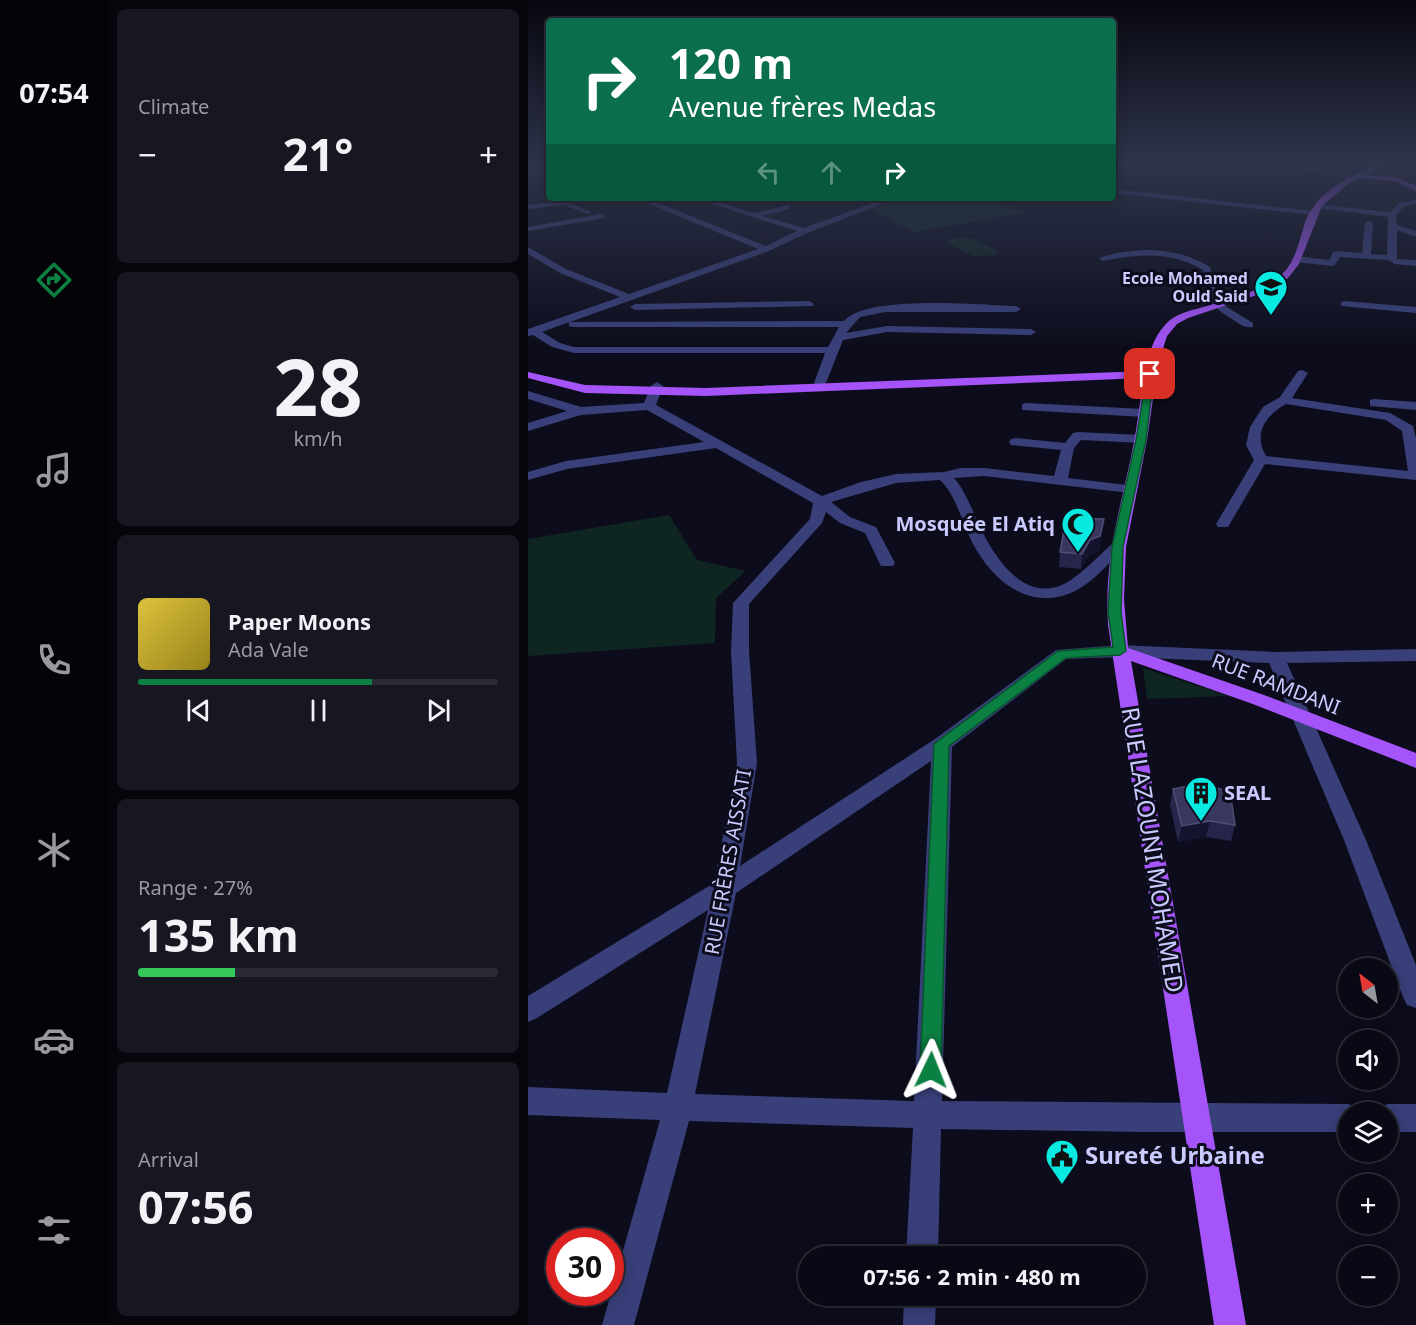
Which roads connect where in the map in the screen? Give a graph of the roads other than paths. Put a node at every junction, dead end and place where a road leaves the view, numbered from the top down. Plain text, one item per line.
1 (552, 225) edge
2 (706, 225) edge
3 (785, 225) edge
4 (821, 225) edge
5 (1310, 225) edge
6 (1369, 225) edge
7 (1395, 226) joint
8 (528, 229) edge
9 (804, 231) junction
10 (1416, 234) edge
11 (766, 249) junction
12 (534, 255) edge
13 (1366, 256) junction
14 (1103, 258) dead end
15 (1392, 258) junction
16 (1296, 259) junction
17 (528, 263) edge
18 (1416, 263) edge
19 (633, 302) junction
20 (809, 304) dead end
21 (1345, 304) dead end
22 (720, 306) junction
23 (1218, 306) junction
24 (1016, 309) dead end
25 (1416, 310) edge
26 (560, 323) junction
27 (844, 324) junction
28 (707, 325) junction
29 (1249, 325) dead end
30 (531, 332) edge
31 (1031, 332) dead end
32 (840, 338) junction
33 (574, 350) junction
34 (834, 350) junction
35 (803, 361) dead end
36 (528, 365) edge
37 (1302, 373) dead end
38 (1145, 374) junction
39 (528, 375) edge
40 (820, 382) junction
41 (528, 394) edge
42 (654, 395) junction
43 (1284, 400) junction
44 (1374, 403) dead end
45 (1416, 406) edge
46 (1026, 407) dead end
47 (580, 411) junction
48 (1144, 413) junction
49 (528, 427) edge
50 (1412, 430) edge
51 (1141, 440) junction
52 (1016, 442) dead end
53 (717, 444) junction
54 (1068, 447) junction
55 (1261, 460) junction
56 (528, 476) edge
57 (944, 476) junction
58 (1416, 476) edge
59 (1060, 481) junction
60 (1130, 489) junction
61 (821, 501) junction
62 (1223, 525) dead end
63 (1118, 547) junction
64 (887, 563) dead end
65 (1120, 651) junction
66 (1416, 655) edge
67 (1276, 658) junction
68 (1300, 717) junction
69 (942, 744) junction
70 (1416, 761) edge
71 (725, 888) junction
72 (1416, 998) edge
73 (528, 1010) edge
74 (528, 1101) edge
75 (678, 1108) junction
76 (929, 1116) junction
77 (1338, 1118) edge
78 (1398, 1118) edge
79 (1416, 1118) edge
80 (1196, 1120) junction
81 (923, 1246) edge
82 (920, 1306) edge
83 (618, 1325) edge
84 (919, 1325) edge
85 (1230, 1325) edge

1 - 8 street
2 - 11 street
3 - 9 street
4 - 9 street
5 - 16 main road
6 - 13 street
7 - 10 street
7 - 15 street
9 - 11 street
11 - 19 street
12 - 17 street
12 - 19 street
13 - 15 street
13 - 16 street
14 - 23 street
15 - 18 street
16 - 23 main road, RUE LAZOUNI MOHAMED
19 - 22 street
19 - 26 street
20 - 22 street
21 - 25 street
22 - 28 street
23 - 29 street
23 - 38 main road, RUE LAZOUNI MOHAMED
24 - 27 street
26 - 28 street
26 - 30 street
27 - 28 street
27 - 32 street
30 - 33 street
31 - 32 street
32 - 34 street
33 - 34 street
33 - 35 street
34 - 40 street
36 - 42 main road
37 - 43 street
38 - 40 main road
38 - 42 main road
38 - 48 main road, RUE LAZOUNI MOHAMED
39 - 42 main road
40 - 42 main road
41 - 47 street
42 - 47 street
42 - 53 street
43 - 50 street
43 - 55 street
44 - 45 street
46 - 48 street
47 - 49 street
48 - 51 main road, RUE LAZOUNI MOHAMED
50 - 58 street
51 - 54 street
51 - 60 main road, RUE LAZOUNI MOHAMED
52 - 54 street
53 - 56 street
53 - 61 street
54 - 59 street
55 - 58 street
55 - 62 street
57 - 59 street
57 - 61 street
57 - 63 street
59 - 60 street
60 - 63 main road, RUE LAZOUNI MOHAMED
61 - 64 street
61 - 71 street, RUE FRÈRES AISSATI
63 - 65 main road, RUE LAZOUNI MOHAMED
65 - 67 street
65 - 68 main road, RUE RAMDANI
65 - 69 street
65 - 80 main road, RUE LAZOUNI MOHAMED
66 - 67 street
67 - 68 street
68 - 70 main road, RUE RAMDANI
68 - 72 street
69 - 71 street
69 - 76 street
71 - 73 street
71 - 75 street, RUE FRÈRES AISSATI
74 - 75 street
75 - 76 street
75 - 83 street, RUE FRÈRES AISSATI
76 - 80 street
76 - 81 street
77 - 80 street
78 - 79 street
80 - 85 main road, RUE LAZOUNI MOHAMED
82 - 84 street

